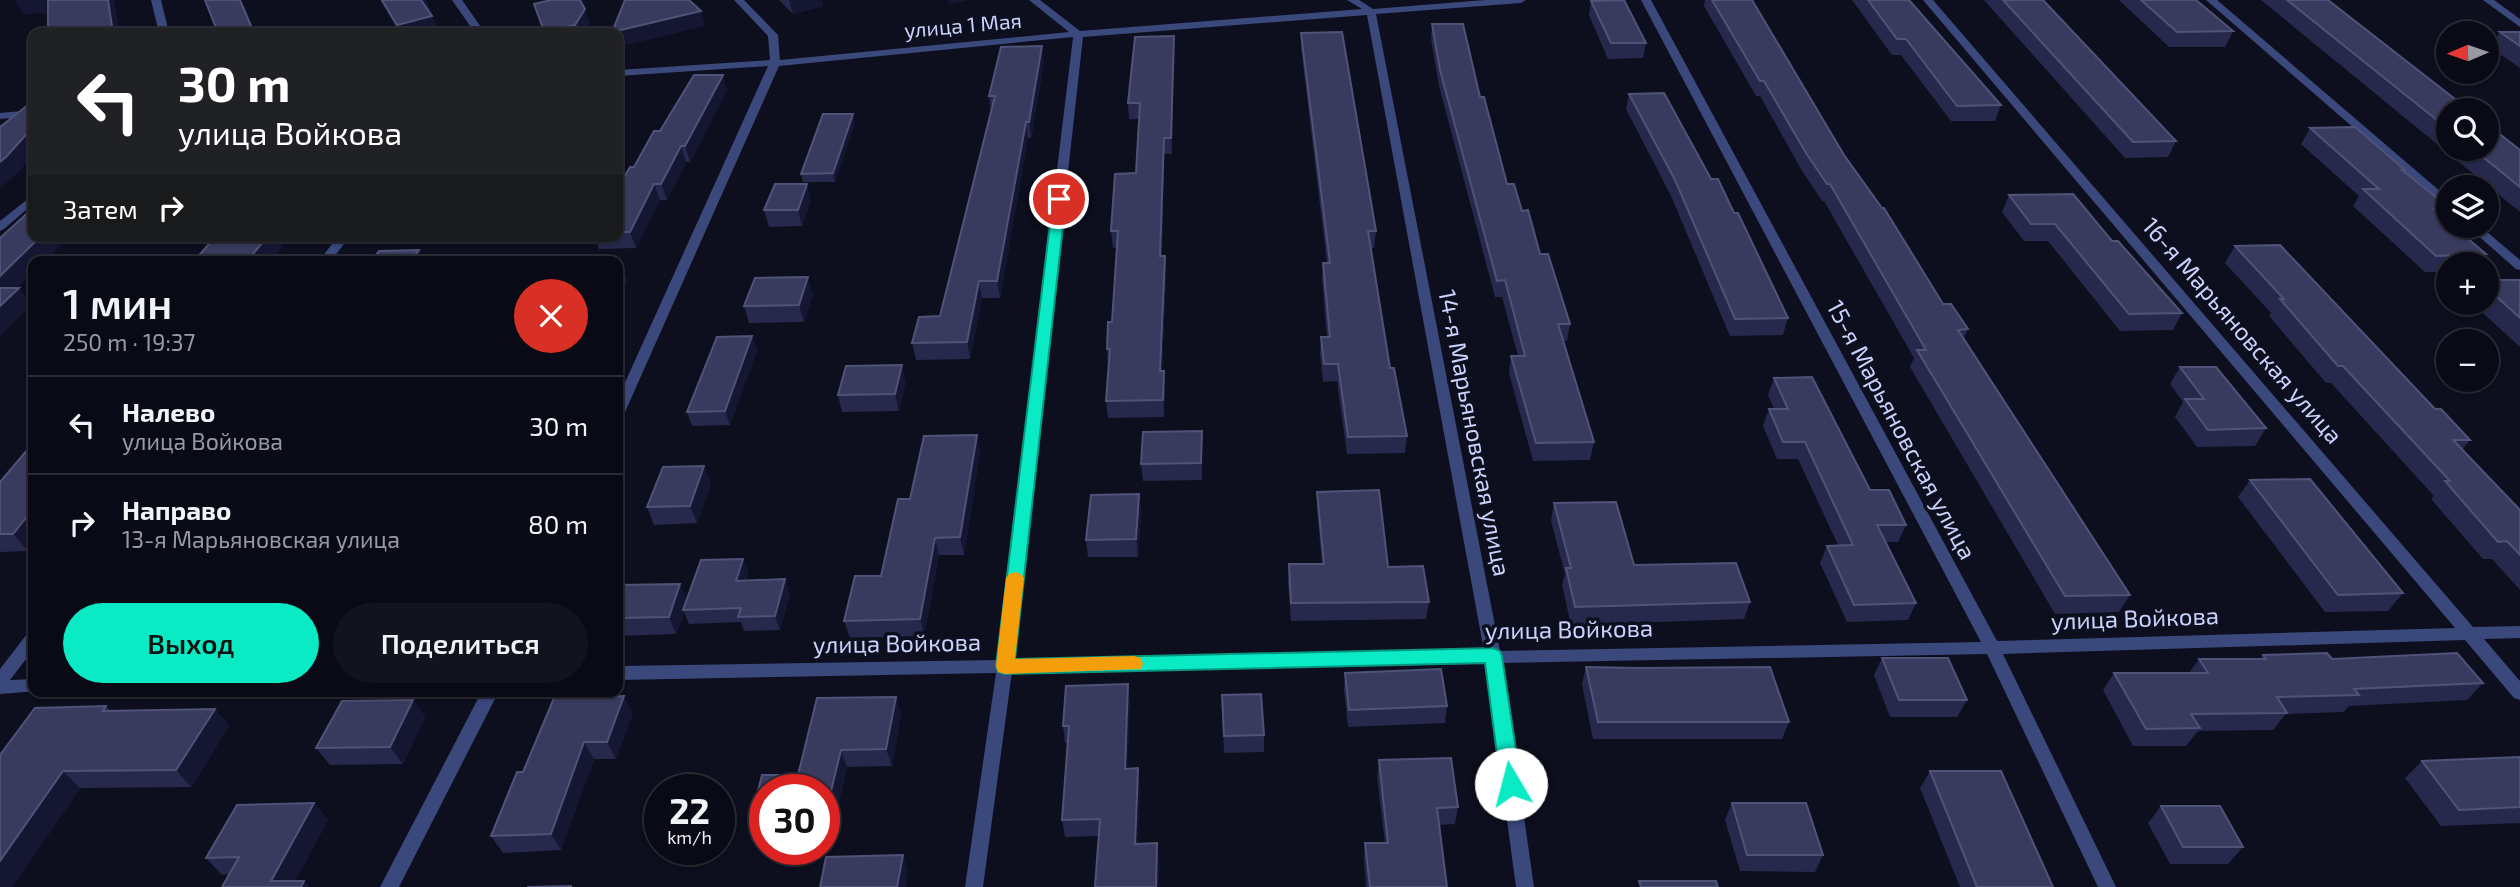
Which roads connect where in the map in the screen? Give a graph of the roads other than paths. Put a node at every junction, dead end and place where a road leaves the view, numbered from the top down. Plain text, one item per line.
1 (156, 0) edge
2 (457, 0) edge
3 (739, 0) edge
4 (1034, 0) edge
5 (1352, 0) edge
6 (1521, 0) edge
7 (1646, 0) edge
8 (1928, 0) edge
9 (2210, 0) edge
10 (2488, 0) edge
11 (1371, 11) junction
12 (2520, 24) edge
13 (163, 28) edge
14 (477, 28) edge
15 (1078, 34) junction
16 (775, 63) junction
17 (623, 73) edge
18 (28, 113) edge
19 (0, 116) edge
20 (2436, 194) edge
21 (28, 202) edge
22 (0, 227) edge
23 (2487, 238) edge
24 (339, 242) edge
25 (329, 256) edge
26 (2520, 266) edge
27 (623, 401) edge
28 (2520, 632) edge
29 (2470, 633) junction
30 (28, 645) edge
31 (1992, 648) junction
32 (1493, 656) junction
33 (1005, 666) junction
34 (623, 673) edge
35 (0, 681) edge
36 (0, 687) edge
37 (28, 687) edge
38 (2520, 693) edge
39 (488, 697) edge
40 (390, 887) edge
41 (974, 887) edge
42 (1525, 887) edge
43 (2107, 887) edge

1 - 13 street
2 - 14 street
3 - 16 street
4 - 15 street
5 - 11 street
6 - 11 street, улица 1 Мая
7 - 31 street, 15-я Марьяновская улица
8 - 29 street, 16-я Марьяновская улица
9 - 20 street
10 - 12 street
11 - 15 street, улица 1 Мая
11 - 32 street, 14-я Марьяновская улица
15 - 16 street, улица 1 Мая
15 - 33 street
16 - 17 street, улица 1 Мая
16 - 27 street
18 - 19 street
21 - 22 street
23 - 26 street
24 - 25 street
28 - 29 street, улица Войкова
29 - 31 street, улица Войкова
29 - 38 street, 16-я Марьяновская улица
30 - 35 street
31 - 32 street, улица Войкова
31 - 43 street, 15-я Марьяновская улица
32 - 33 street, улица Войкова
32 - 42 street, 14-я Марьяновская улица
33 - 34 street, улица Войкова
33 - 41 street
36 - 37 street
39 - 40 street

